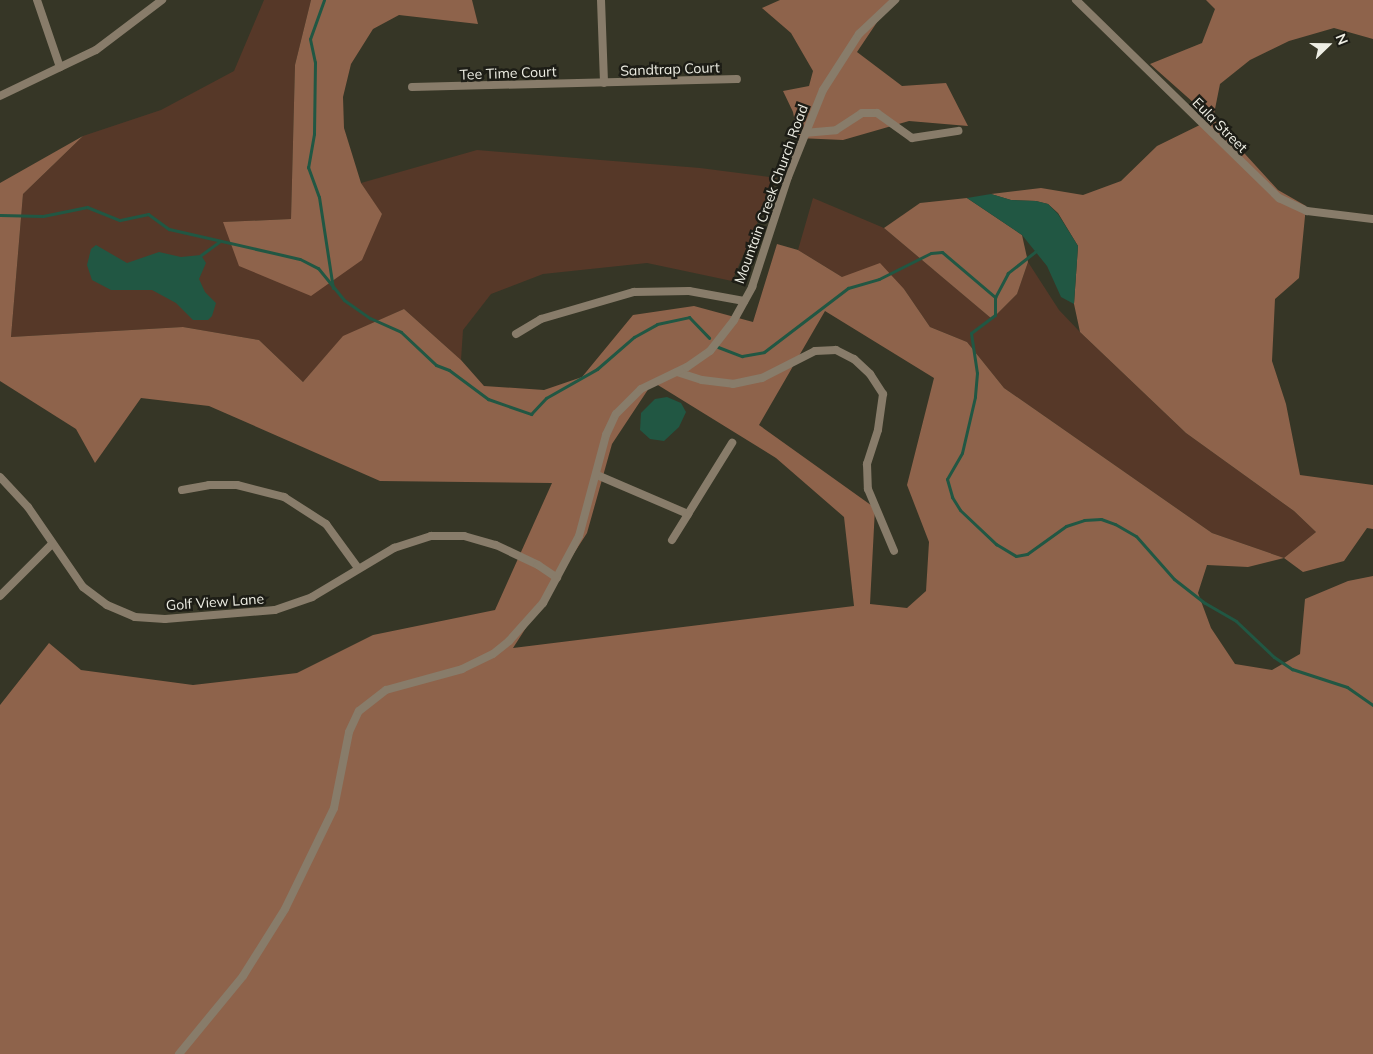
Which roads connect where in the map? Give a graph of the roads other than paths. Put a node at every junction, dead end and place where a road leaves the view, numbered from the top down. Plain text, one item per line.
1 (37, 0) edge
2 (162, 0) edge
3 (600, 0) edge
4 (895, 0) edge
5 (1076, 0) edge
6 (60, 68) junction
7 (737, 79) dead end
8 (604, 83) junction
9 (412, 87) dead end
10 (0, 96) edge
11 (958, 131) dead end
12 (804, 133) junction
13 (1373, 220) edge
14 (744, 301) junction
15 (516, 334) dead end
16 (677, 372) junction
17 (732, 443) dead end
18 (597, 475) junction
19 (0, 477) edge
20 (182, 490) dead end
21 (688, 514) junction
22 (672, 540) dead end
23 (52, 544) junction
24 (894, 551) dead end
25 (358, 568) junction
26 (558, 578) junction
27 (0, 596) edge
28 (179, 1054) edge

1 - 6 street
2 - 6 street
3 - 8 street
4 - 12 street, Mountain Creek Church Road
5 - 13 street, Eula Street
6 - 10 street
7 - 8 street, Sandtrap Court
8 - 9 street, Tee Time Court
11 - 12 street
12 - 14 street, Mountain Creek Church Road
14 - 15 street
14 - 16 street, Mountain Creek Church Road
16 - 18 street, Mountain Creek Church Road
16 - 24 street
17 - 21 street
18 - 21 street
18 - 26 street, Mountain Creek Church Road
19 - 23 street, Golf View Lane
20 - 25 street
21 - 22 street
23 - 25 street, Golf View Lane
23 - 27 street
25 - 26 street, Golf View Lane
26 - 28 street, Mountain Creek Church Road

